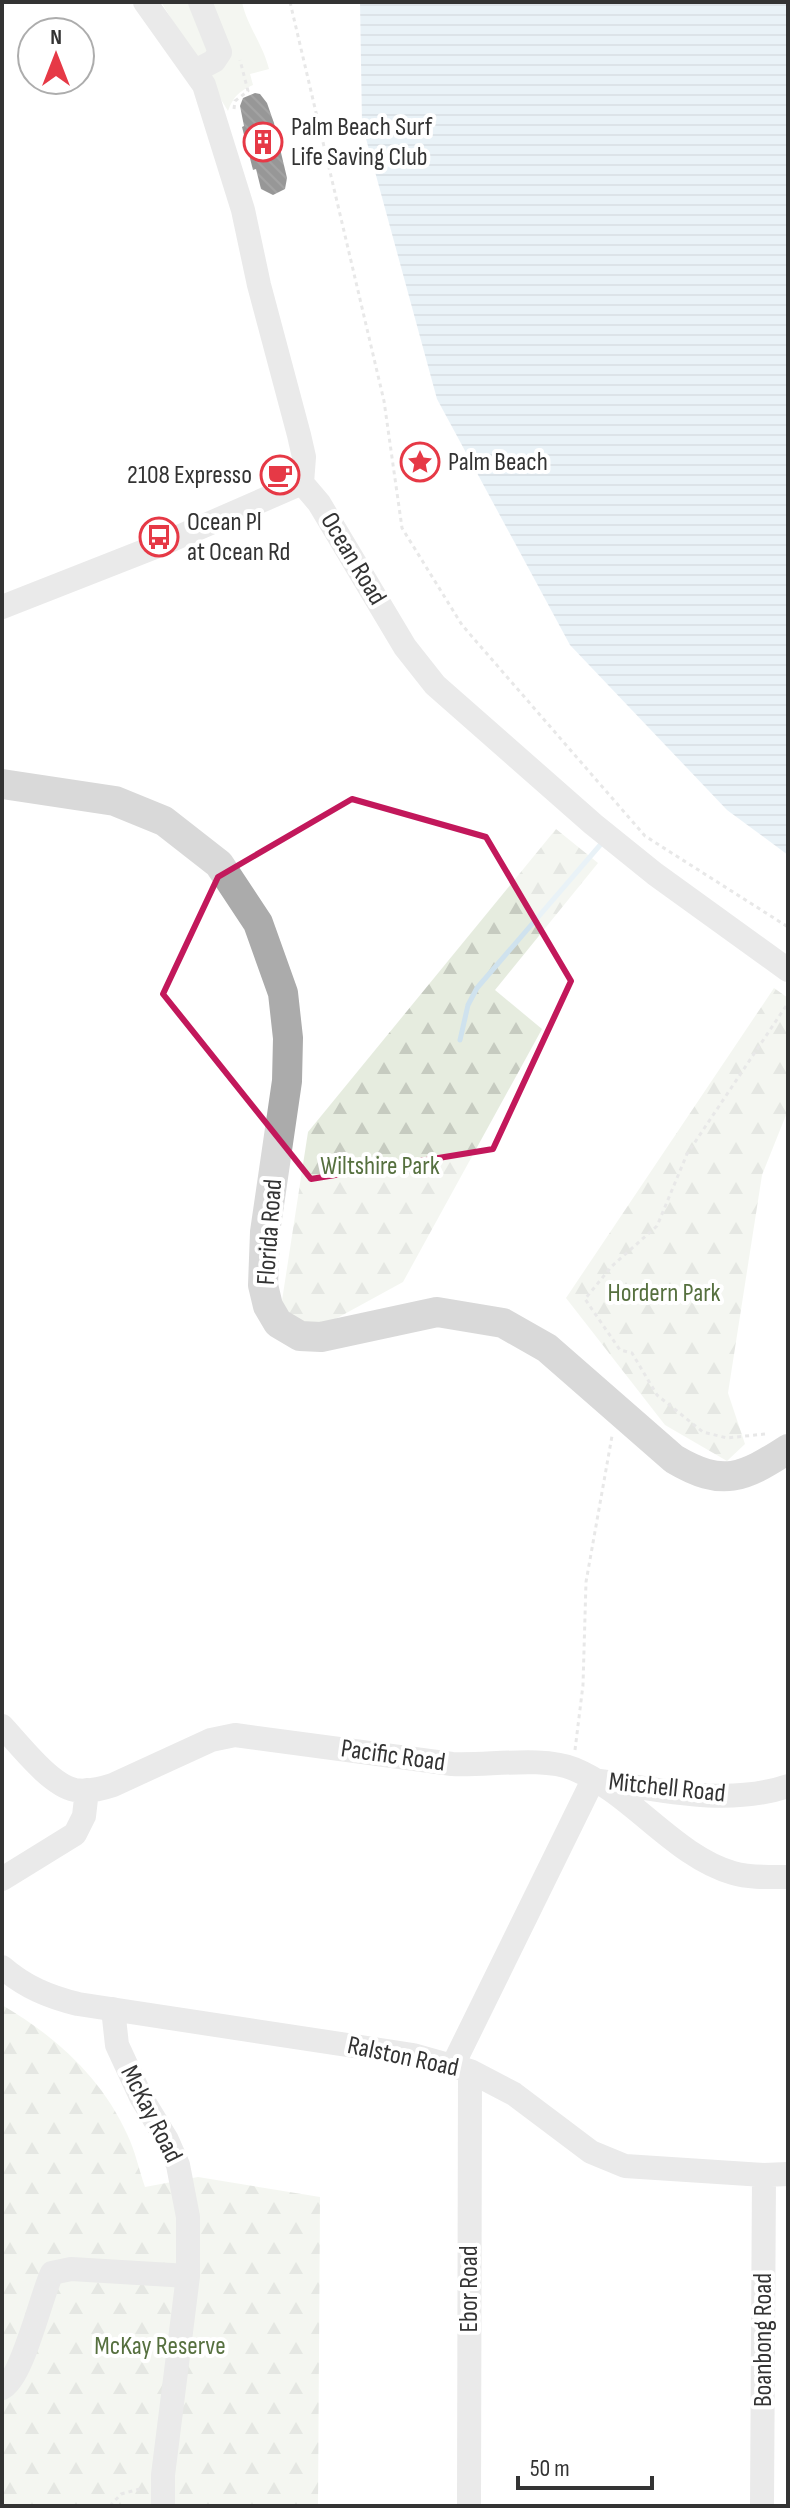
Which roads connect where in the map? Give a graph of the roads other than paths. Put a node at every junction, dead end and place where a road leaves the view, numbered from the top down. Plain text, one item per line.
1 (145, 2) edge
2 (200, 2) edge
3 (195, 71) junction
4 (302, 483) junction
5 (2, 607) edge
6 (2, 784) edge
7 (788, 970) edge
8 (780, 1441) edge
9 (2, 1726) edge
10 (583, 1774) junction
11 (788, 1786) edge
12 (87, 1790) junction
13 (788, 1877) edge
14 (2, 1879) edge
15 (2, 1967) edge
16 (113, 2009) junction
17 (461, 2068) junction
18 (776, 2175) edge
19 (188, 2276) junction
20 (2, 2388) edge
21 (163, 2494) edge
22 (469, 2506) edge
23 (762, 2506) edge

1 - 3 street
2 - 3 street
3 - 4 street
4 - 5 street
4 - 7 street, Ocean Road
6 - 8 main road, Florida Road
9 - 12 street
10 - 11 street, Mitchell Road
10 - 12 street, Pacific Road
10 - 13 street, Pacific Road
10 - 17 street, Ebor Road
12 - 14 street
15 - 16 street, Ralston Road
16 - 17 street, Ralston Road
16 - 19 street, McKay Road
17 - 18 street, Ralston Road
17 - 22 street, Ebor Road
18 - 23 street, Boanbong Road
19 - 20 street
19 - 21 street, McKay Road

